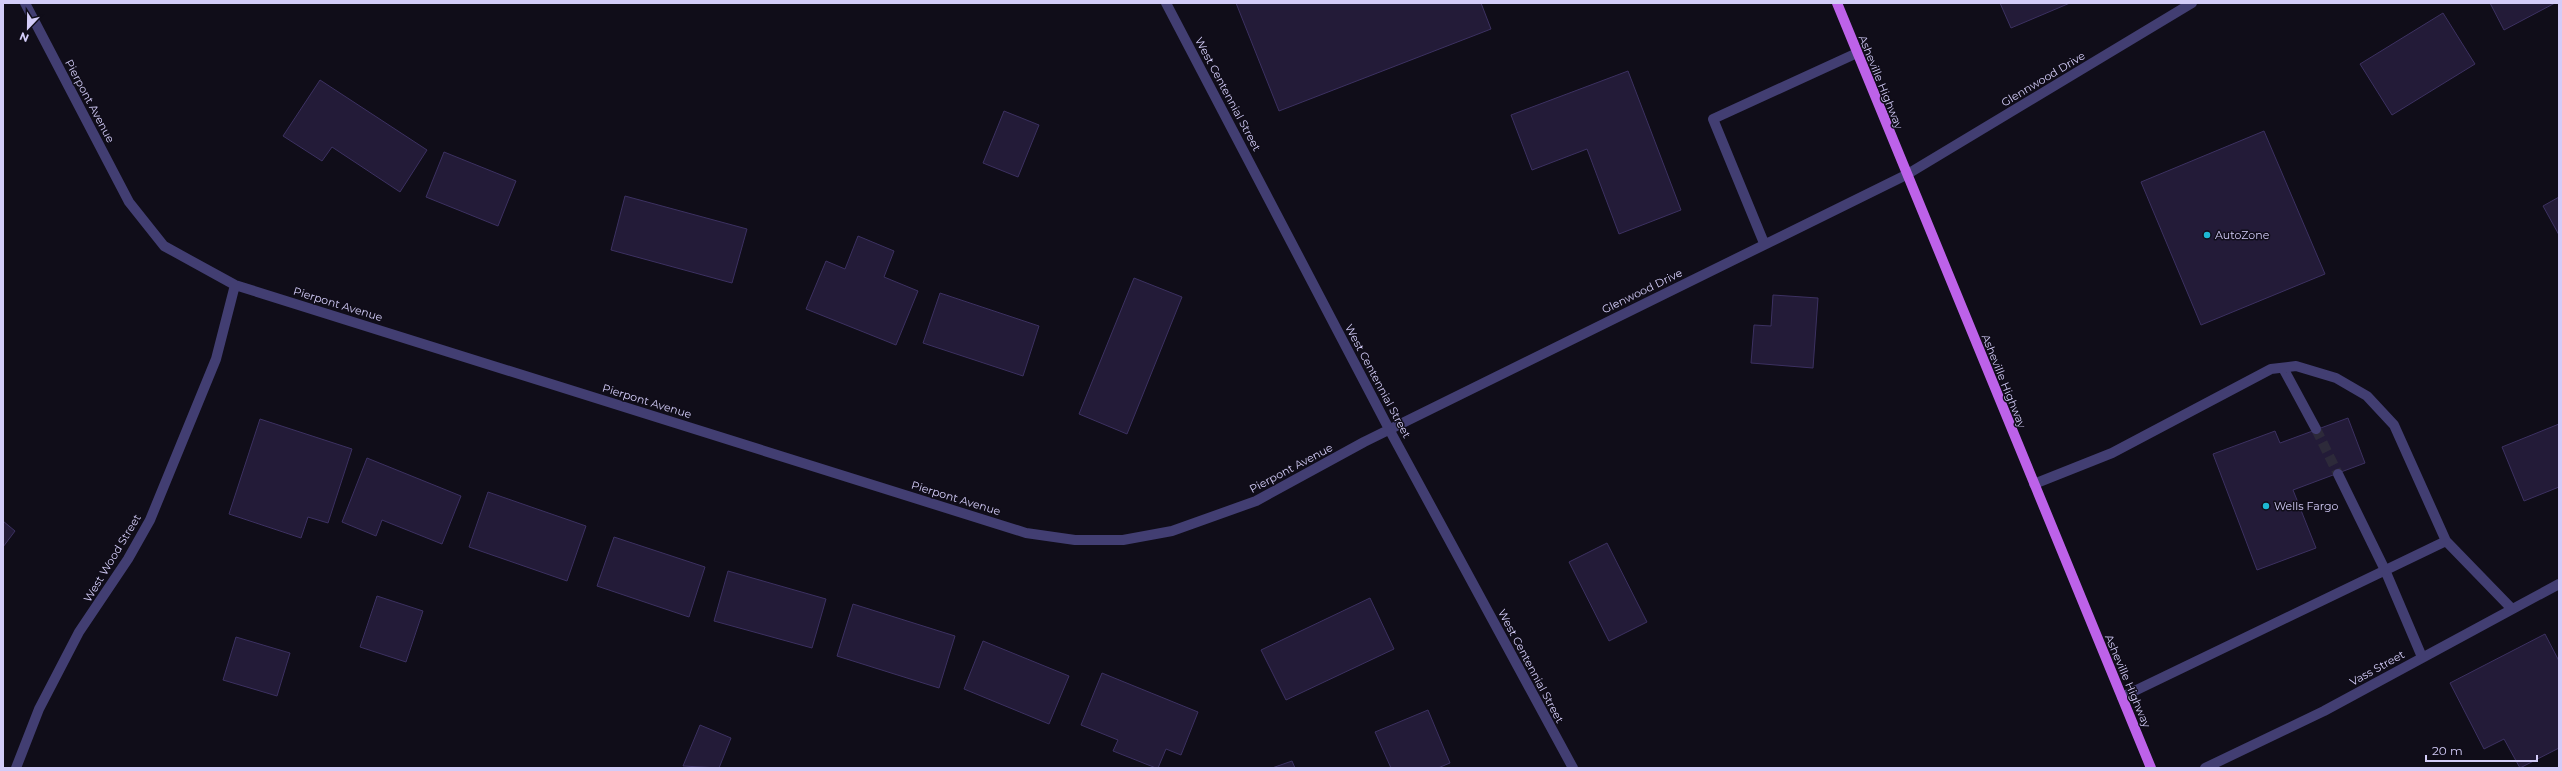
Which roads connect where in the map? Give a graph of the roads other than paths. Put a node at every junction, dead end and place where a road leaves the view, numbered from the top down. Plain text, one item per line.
1 (25, 3) edge
2 (1166, 3) edge
3 (1837, 3) edge
4 (2192, 3) edge
5 (1857, 53) junction
6 (1906, 175) junction
7 (1764, 243) junction
8 (236, 285) junction
9 (2283, 368) junction
10 (1389, 429) junction
11 (2316, 429) tunnel mouth
12 (2338, 474) tunnel mouth
13 (2034, 484) junction
14 (2446, 541) junction
15 (2385, 570) junction
16 (2559, 584) edge
17 (2512, 609) junction
18 (2422, 657) junction
19 (2122, 697) junction
20 (16, 768) edge
21 (1572, 768) edge
22 (2151, 768) edge
23 (2204, 768) edge

1 - 8 street, Pierpont Avenue
2 - 10 street, West Centennial Street
3 - 5 main road, Asheville Highway
4 - 6 street, Glennwood Drive
5 - 6 main road, Asheville Highway
5 - 7 street
6 - 7 street, Glenwood Drive
6 - 13 main road, Asheville Highway
7 - 10 street, Glenwood Drive
8 - 10 street, Pierpont Avenue
8 - 20 street, West Wood Street
9 - 11 street
9 - 13 street
9 - 14 street
10 - 21 street, West Centennial Street
12 - 15 street
13 - 19 main road, Asheville Highway
14 - 15 street
14 - 17 street
15 - 18 street
15 - 19 street
16 - 17 street, Vass Street
17 - 18 street, Vass Street
18 - 23 street, Vass Street
19 - 22 main road, Asheville Highway

